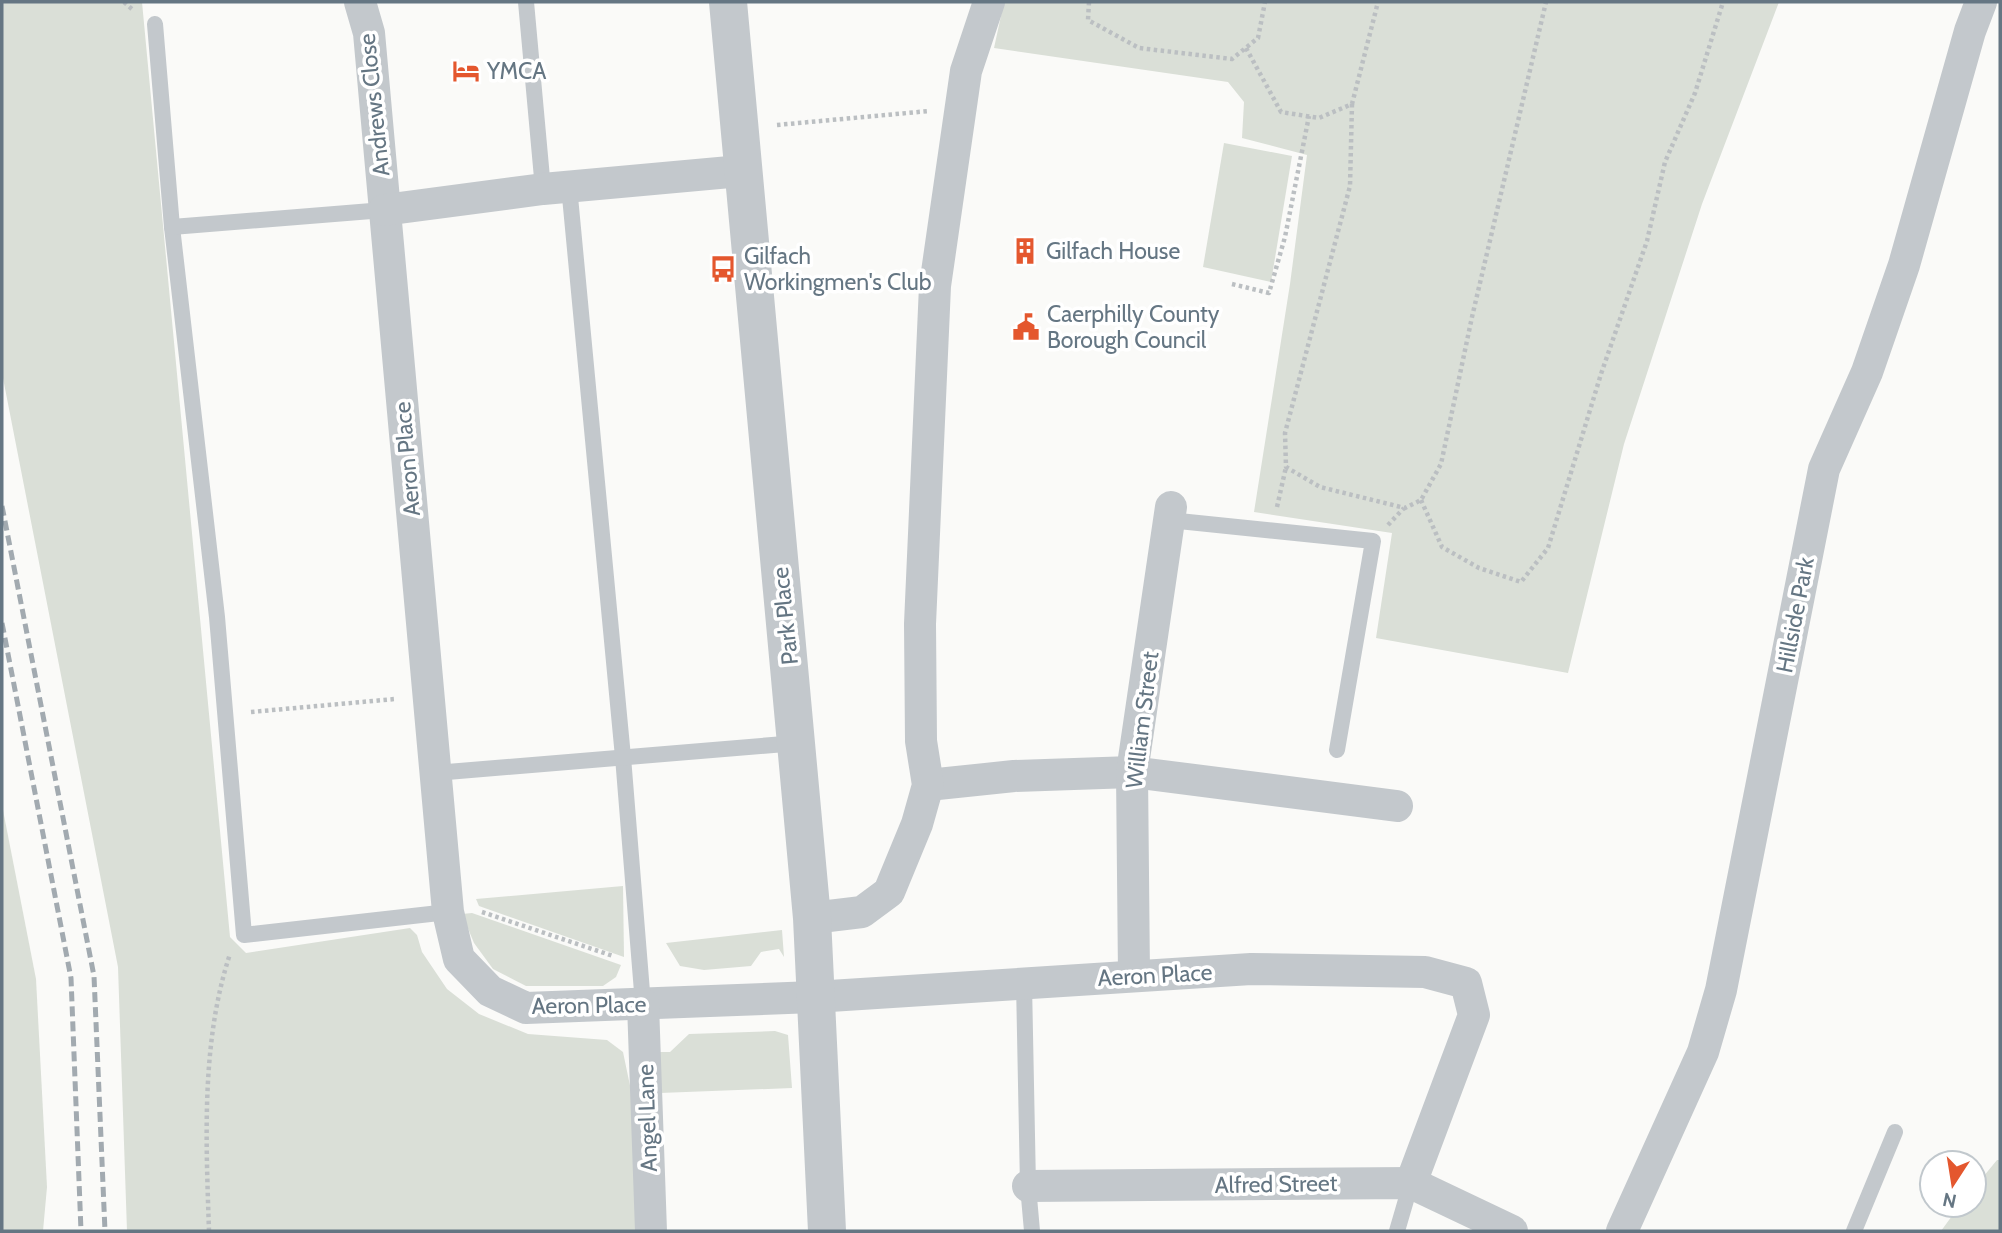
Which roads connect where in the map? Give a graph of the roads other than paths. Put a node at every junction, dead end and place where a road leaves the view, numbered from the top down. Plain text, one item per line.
1 (360, 2) edge
2 (526, 2) edge
3 (728, 2) edge
4 (1981, 2) edge
5 (981, 6) edge
6 (155, 24) dead end
7 (741, 171) junction
8 (556, 187) junction
9 (384, 210) junction
10 (172, 227) junction
11 (1170, 514) joint
12 (797, 743) junction
13 (1337, 750) dead end
14 (623, 757) junction
15 (1132, 772) junction
16 (435, 773) junction
17 (928, 785) junction
18 (1397, 806) dead end
19 (447, 906) junction
20 (812, 918) junction
21 (1134, 976) junction
22 (1024, 983) junction
23 (814, 997) junction
24 (643, 1004) junction
25 (1895, 1132) dead end
26 (1411, 1183) junction
27 (1028, 1186) junction
28 (651, 1231) edge
29 (827, 1231) edge
30 (1032, 1231) edge
31 (1397, 1231) edge
32 (1512, 1231) edge
33 (1622, 1231) edge
34 (1854, 1231) edge

1 - 9 street, Andrews Close
2 - 8 lane
3 - 7 street, Park Place
4 - 33 street, Hillside Park
5 - 17 street
6 - 10 lane
7 - 8 street
7 - 12 street, Park Place
8 - 9 street
8 - 14 lane
9 - 10 lane
9 - 16 street, Aeron Place
10 - 19 lane
11 - 13 lane
11 - 15 street, William Street
12 - 14 lane
12 - 20 street, Park Place
14 - 16 lane
14 - 24 lane
15 - 17 street
15 - 18 street
15 - 21 street, William Street
16 - 19 street, Aeron Place
17 - 20 street
19 - 24 street, Aeron Place
20 - 23 street, Park Place
21 - 22 street, Aeron Place
21 - 26 street, Aeron Place
22 - 23 street, Aeron Place
22 - 27 lane
23 - 24 street, Aeron Place
23 - 29 street, Park Place
24 - 28 street, Angel Lane
25 - 34 lane
26 - 27 street, Alfred Street
26 - 31 lane
26 - 32 street, Alfred Street
27 - 30 lane

